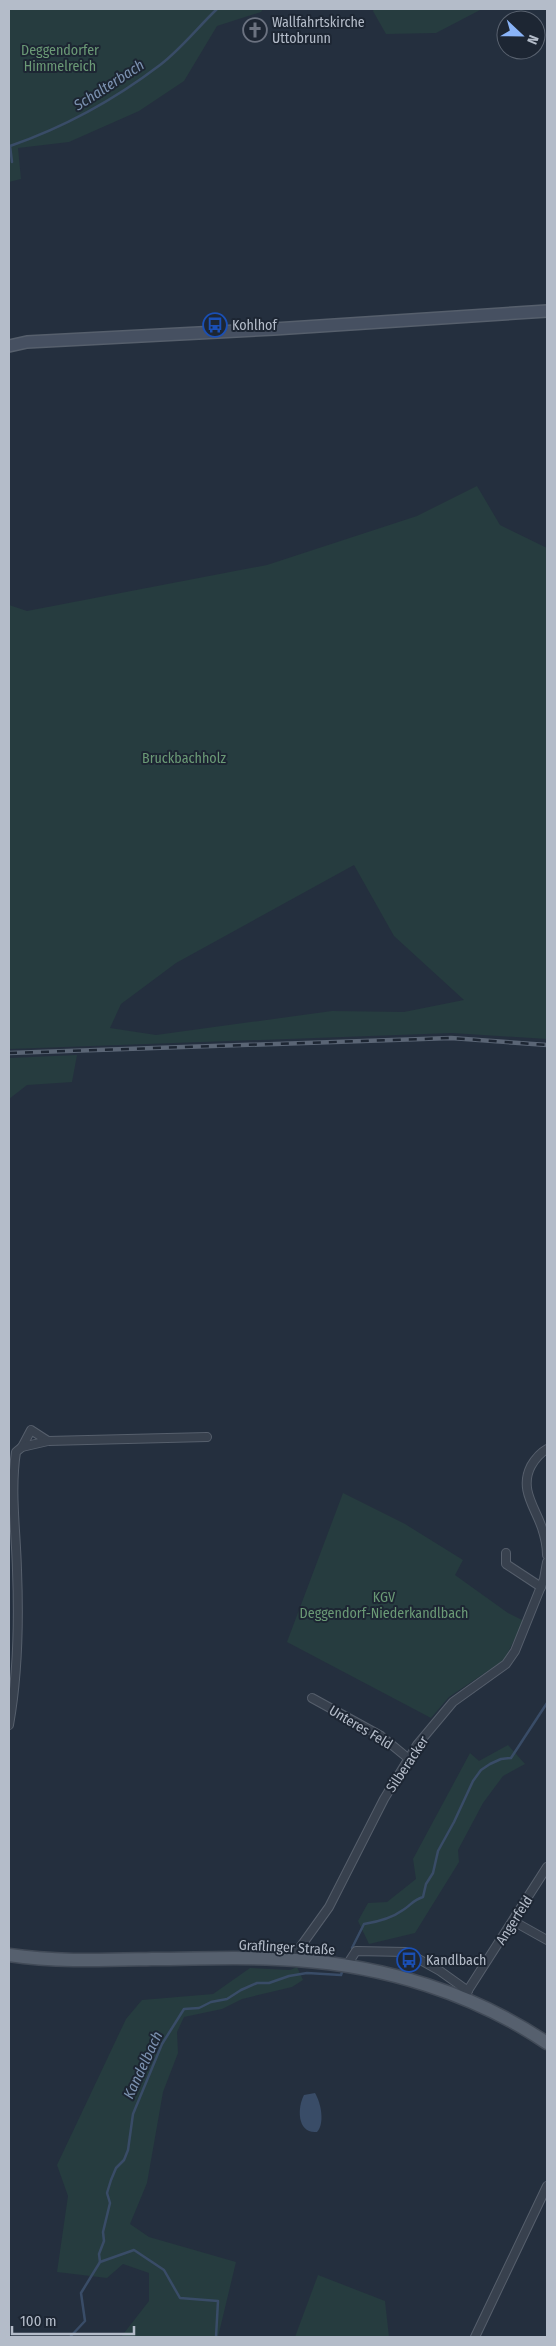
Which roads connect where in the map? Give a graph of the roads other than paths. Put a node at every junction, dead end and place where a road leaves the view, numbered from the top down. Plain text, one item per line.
1 (547, 311) edge
2 (9, 346) edge
3 (207, 1437) dead end
4 (48, 1441) junction
5 (22, 1447) junction
6 (547, 1449) edge
7 (506, 1553) dead end
8 (547, 1555) edge
9 (547, 1562) edge
10 (541, 1587) junction
11 (312, 1698) dead end
12 (9, 1725) edge
13 (408, 1759) junction
14 (547, 1867) edge
15 (514, 1921) junction
16 (547, 1940) edge
17 (9, 1955) edge
18 (294, 1959) junction
19 (347, 1965) junction
20 (465, 1994) junction
21 (547, 2043) edge
22 (547, 2186) edge
23 (474, 2337) edge

1 - 2 street
3 - 4 street
4 - 5 street
4 - 5 street
5 - 12 street
6 - 8 street
7 - 10 street
9 - 10 street, Silberacker
10 - 13 street, Silberacker
11 - 13 street, Unteres Feld
13 - 18 street, Silberacker
14 - 15 street, Angerfeld
15 - 16 street
15 - 20 street, Angerfeld
17 - 18 main road, Graflinger Straße
18 - 19 main road, Graflinger Straße
19 - 20 main road, Graflinger Straße
19 - 20 street
20 - 21 main road, Graflinger Straße
22 - 23 street

